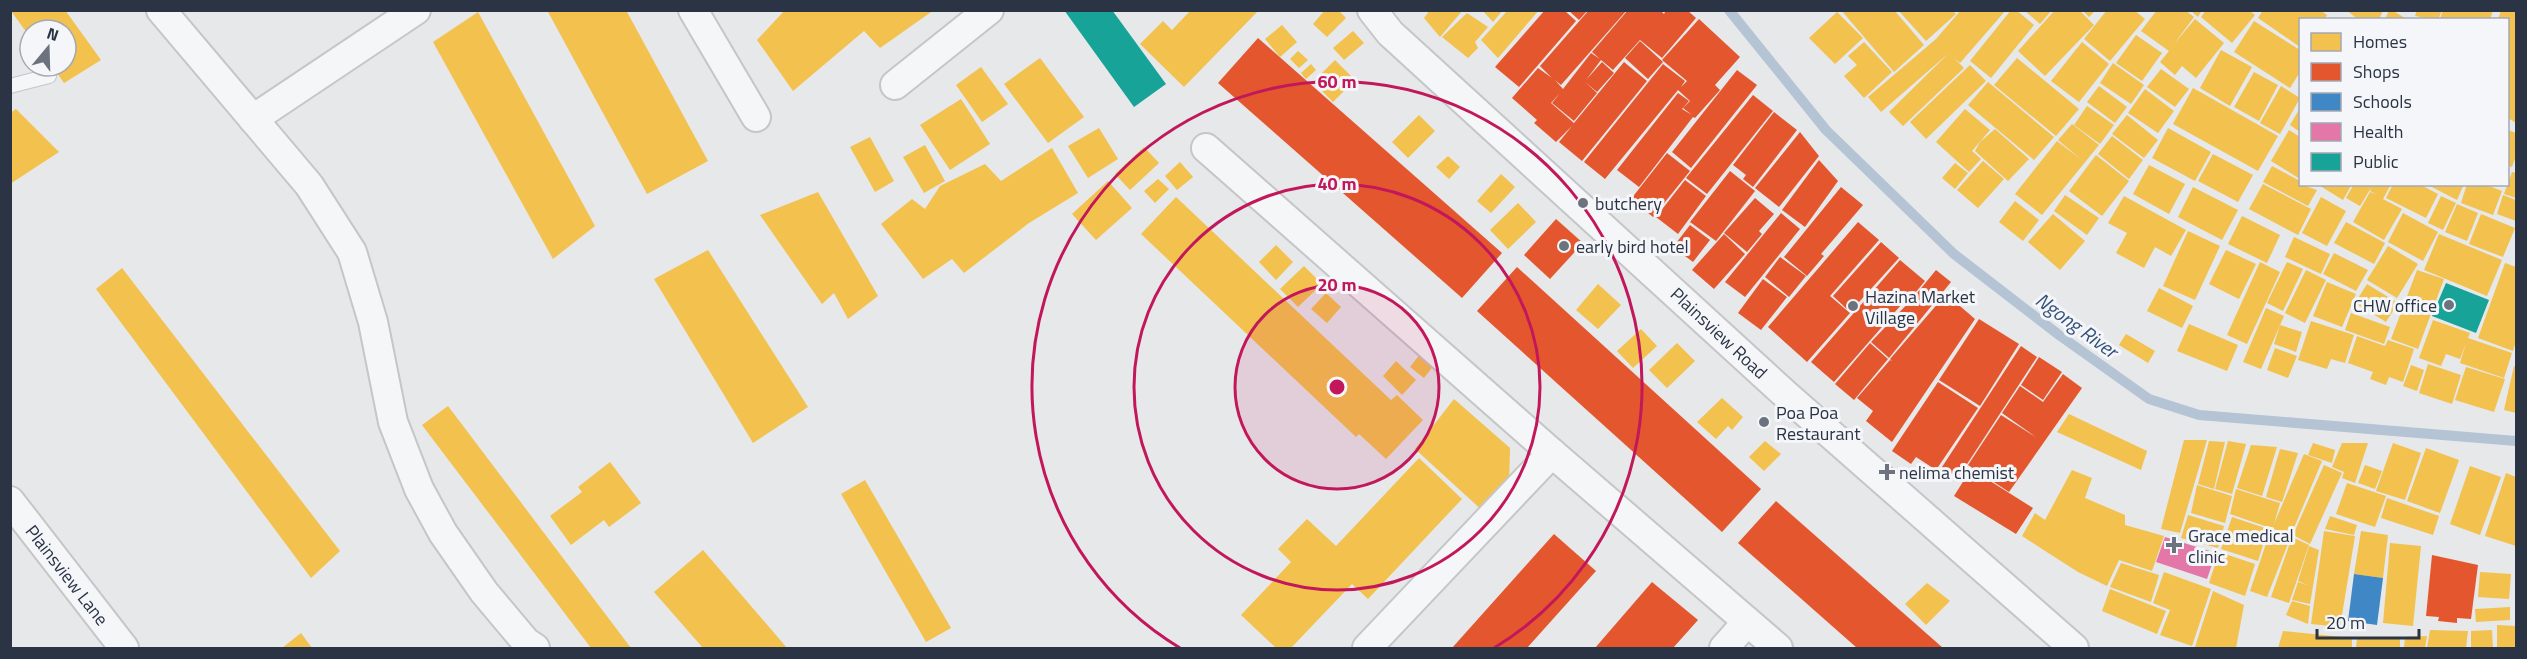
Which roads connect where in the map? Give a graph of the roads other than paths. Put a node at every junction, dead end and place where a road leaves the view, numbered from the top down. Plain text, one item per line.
1 (161, 10) edge
2 (416, 10) edge
3 (693, 10) edge
4 (989, 10) edge
5 (1372, 10) edge
6 (41, 78) edge
7 (895, 85) dead end
8 (10, 86) edge
9 (756, 117) dead end
10 (253, 119) junction
11 (1206, 148) dead end
12 (1551, 453) junction
13 (10, 501) edge
14 (1747, 622) junction
15 (124, 648) edge
16 (535, 648) edge
17 (1367, 648) edge
18 (1724, 648) edge
19 (1778, 648) edge
20 (2073, 648) edge

1 - 10 street
2 - 10 street
3 - 9 street
4 - 7 street
5 - 20 street, Plainsview Road
6 - 8 lane
10 - 16 street
11 - 12 street
12 - 14 street
12 - 17 street
13 - 15 street, Plainsview Lane
14 - 18 street
14 - 19 street

